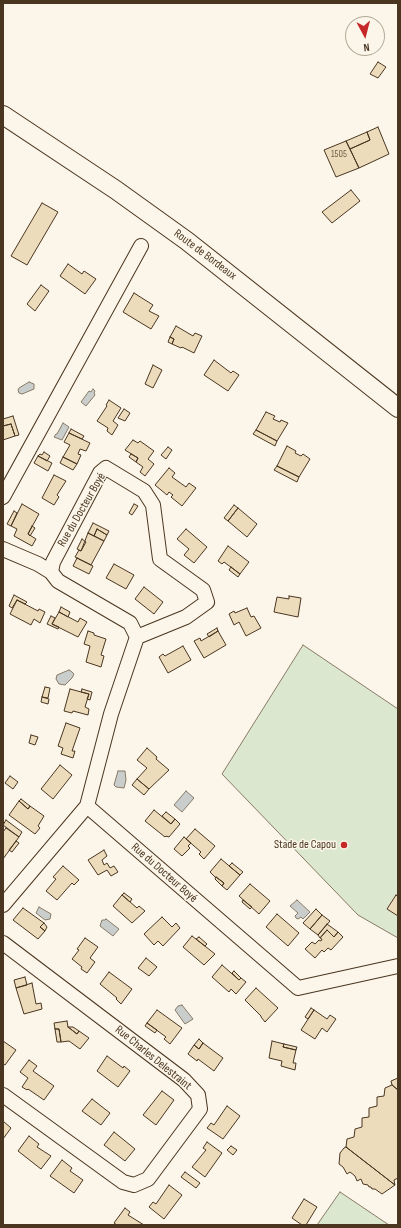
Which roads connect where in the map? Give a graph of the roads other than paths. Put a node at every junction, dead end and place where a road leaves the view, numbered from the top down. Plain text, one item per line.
1 (3, 115) edge
2 (141, 246) dead end
3 (398, 408) edge
4 (3, 497) edge
5 (3, 549) edge
6 (51, 572) junction
7 (137, 637) junction
8 (87, 806) junction
9 (3, 905) edge
10 (3, 943) edge
11 (398, 966) edge
12 (3, 1095) edge

1 - 3 main road, Route de Bordeaux
2 - 4 street
5 - 6 street
6 - 7 street
6 - 7 street, Rue du Docteur Boyé
7 - 8 street
8 - 9 street
8 - 11 street, Rue du Docteur Boyé
10 - 12 street, Rue Charles Delestraint

